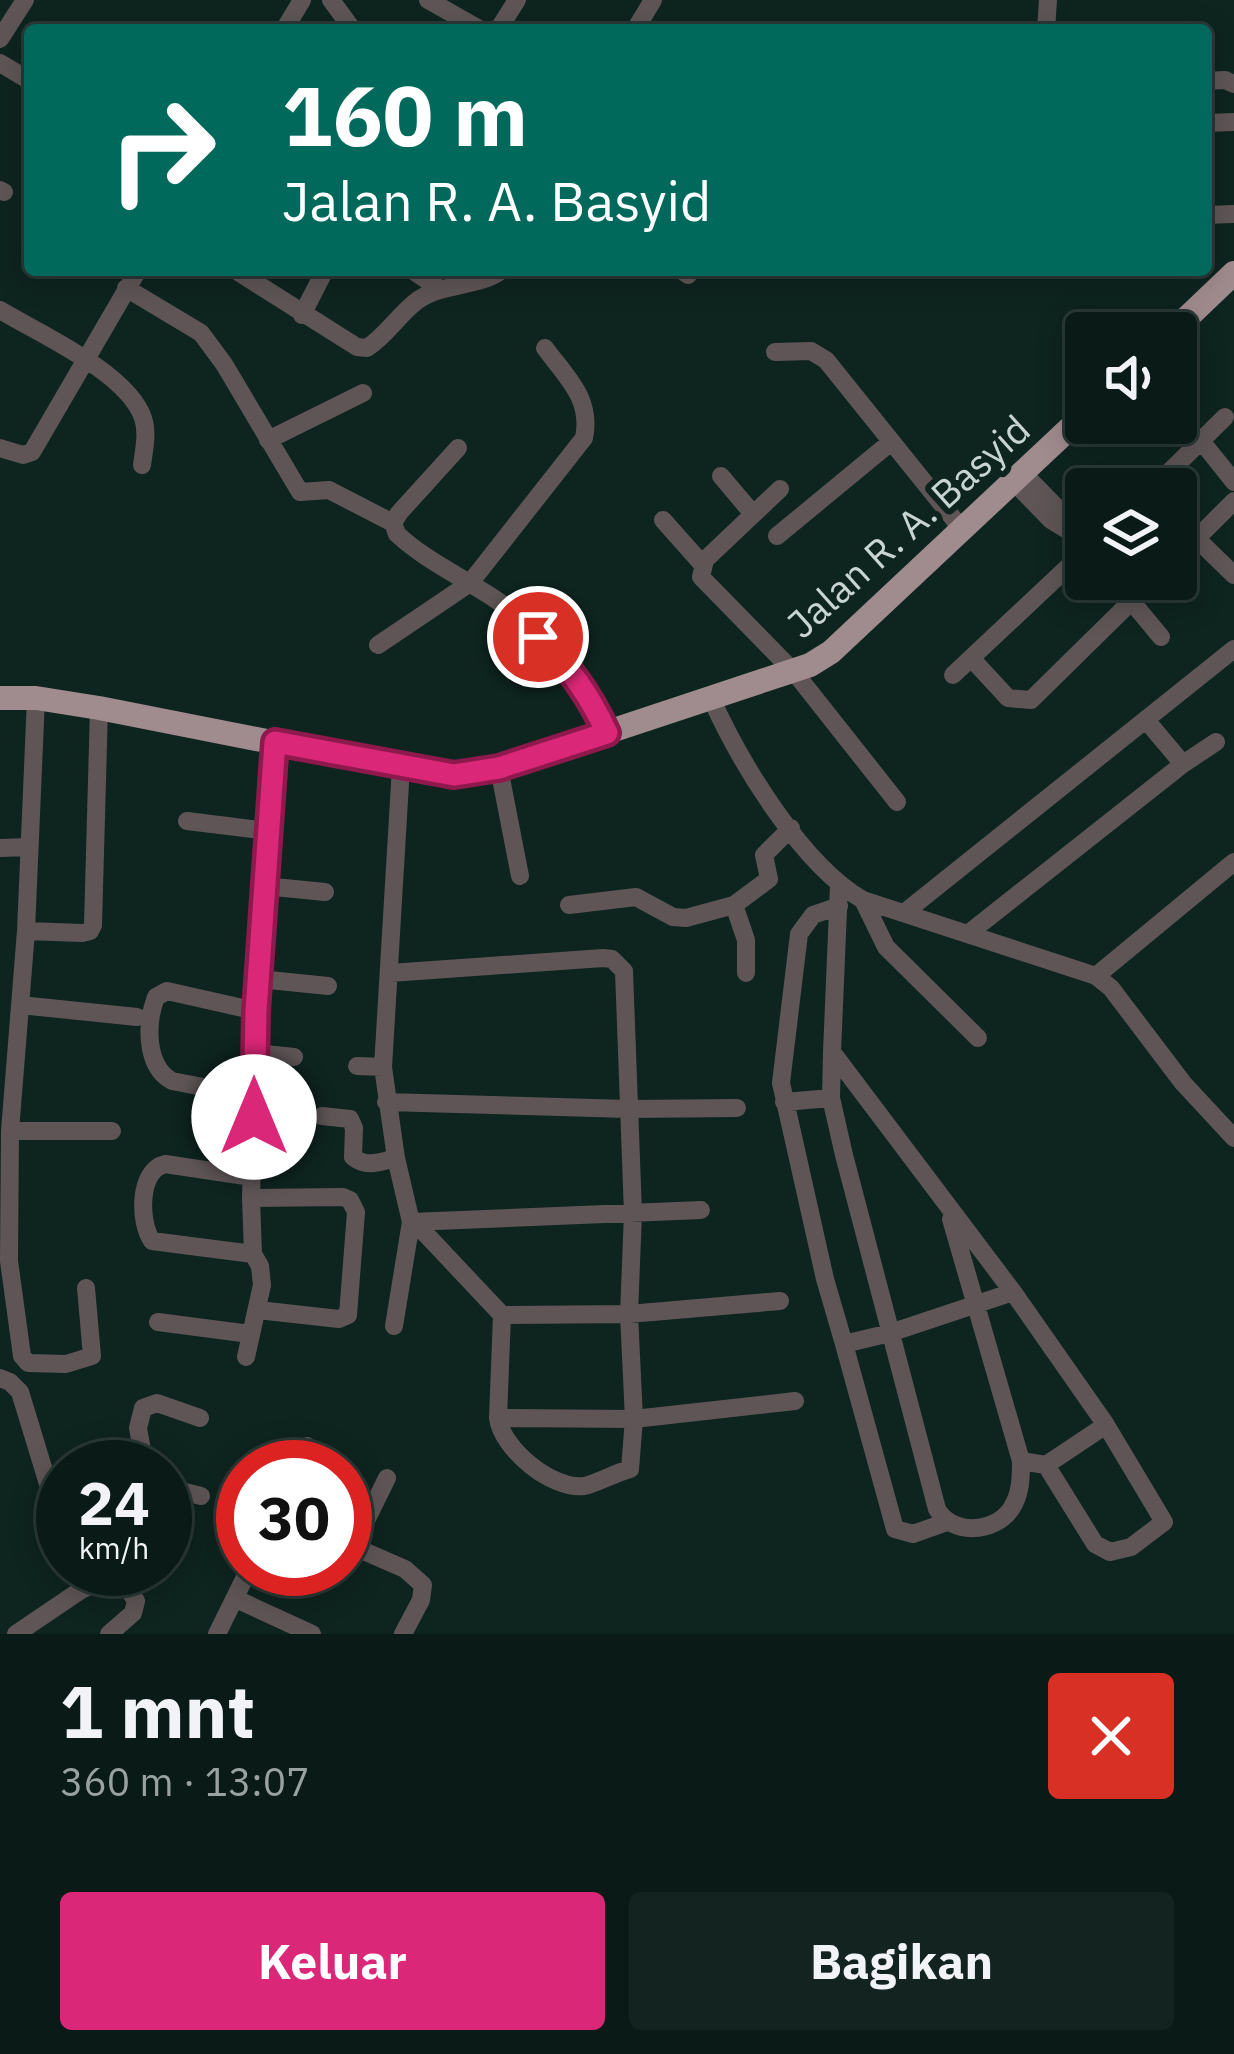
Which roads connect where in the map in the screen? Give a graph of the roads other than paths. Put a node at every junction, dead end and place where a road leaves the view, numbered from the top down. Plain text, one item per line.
1 (25, 0) edge
2 (428, 0) edge
3 (448, 12) junction
4 (441, 24) edge
5 (470, 24) edge
6 (0, 39) edge
7 (1234, 273) edge
8 (134, 276) edge
9 (245, 276) edge
10 (323, 276) edge
11 (421, 276) edge
12 (489, 276) edge
13 (126, 288) junction
14 (440, 289) junction
15 (0, 310) edge
16 (1193, 312) edge
17 (302, 314) junction
18 (545, 348) dead end
19 (775, 352) dead end
20 (86, 361) junction
21 (363, 393) dead end
22 (1225, 417) dead end
23 (1065, 433) edge
24 (268, 440) junction
25 (891, 442) junction
26 (1202, 442) junction
27 (0, 448) edge
28 (458, 448) dead end
29 (142, 465) dead end
30 (1174, 468) edge
31 (721, 476) dead end
32 (1018, 477) junction
33 (1234, 482) edge
34 (780, 489) dead end
35 (1233, 505) edge
36 (753, 514) junction
37 (663, 520) dead end
38 (393, 523) junction
39 (961, 528) junction
40 (1065, 531) edge
41 (777, 536) dead end
42 (1197, 538) joint
43 (1065, 562) edge
44 (703, 565) junction
45 (1234, 575) edge
46 (470, 583) junction
47 (1132, 601) joint
48 (1161, 638) dead end
49 (378, 645) dead end
50 (1234, 649) edge
51 (972, 659) junction
52 (795, 673) junction
53 (953, 675) dead end
54 (0, 698) edge
55 (36, 698) junction
56 (712, 700) junction
57 (99, 708) junction
58 (1146, 720) junction
59 (607, 733) junction
60 (275, 742) junction
61 (1216, 742) dead end
62 (1183, 764) junction
63 (400, 767) junction
64 (499, 768) junction
65 (897, 802) dead end
66 (187, 821) dead end
67 (791, 828) junction
68 (268, 831) junction
69 (28, 847) junction
70 (0, 848) edge
71 (1234, 862) edge
72 (520, 876) dead end
73 (264, 886) junction
74 (325, 892) dead end
75 (839, 896) junction
76 (863, 900) junction
77 (568, 905) dead end
78 (734, 905) junction
79 (904, 913) junction
80 (26, 931) junction
81 (969, 933) junction
82 (391, 973) junction
83 (746, 973) dead end
84 (1096, 976) junction
85 (259, 979) junction
86 (328, 986) dead end
87 (20, 1006) junction
88 (256, 1011) junction
89 (137, 1017) dead end
90 (979, 1037) dead end
91 (832, 1052) junction
92 (255, 1053) junction
93 (293, 1058) dead end
94 (357, 1066) dead end
95 (383, 1067) junction
96 (254, 1097) junction
97 (831, 1098) junction
98 (386, 1102) junction
99 (784, 1102) junction
100 (737, 1108) dead end
101 (628, 1109) junction
102 (322, 1116) dead end
103 (10, 1131) junction
104 (112, 1131) dead end
105 (1234, 1138) edge
106 (396, 1158) junction
107 (252, 1177) junction
108 (251, 1198) junction
109 (949, 1209) junction
110 (701, 1210) dead end
111 (632, 1213) junction
112 (415, 1222) junction
113 (253, 1253) junction
114 (5, 1261) edge
115 (86, 1288) dead end
116 (1013, 1292) junction
117 (780, 1301) dead end
118 (975, 1306) junction
119 (258, 1310) junction
120 (629, 1314) junction
121 (502, 1315) junction
122 (158, 1322) dead end
123 (394, 1326) dead end
124 (890, 1333) junction
125 (250, 1334) junction
126 (844, 1344) junction
127 (246, 1358) dead end
128 (0, 1378) edge
129 (795, 1401) dead end
130 (200, 1418) dead end
131 (498, 1418) junction
132 (634, 1419) junction
133 (1106, 1425) junction
134 (141, 1440) edge
135 (36, 1442) edge
136 (1021, 1461) junction
137 (1046, 1465) junction
138 (387, 1478) dead end
139 (192, 1494) edge
140 (201, 1496) dead end
141 (372, 1504) edge
142 (944, 1523) junction
143 (372, 1555) edge
144 (72, 1596) edge
145 (133, 1596) edge
146 (237, 1596) edge
147 (236, 1599) junction
148 (16, 1634) edge
149 (109, 1634) edge
150 (217, 1634) edge
151 (312, 1634) edge
152 (403, 1634) edge

1 - 6 street
2 - 3 street
3 - 4 street
3 - 5 street
7 - 16 main road
8 - 13 street
9 - 17 street
10 - 17 street
11 - 14 street
12 - 14 street
13 - 20 street
13 - 24 street
14 - 17 street
15 - 20 street
18 - 46 street
19 - 25 street
20 - 27 street
20 - 29 street
21 - 24 street
22 - 26 street
23 - 32 main road, Jalan R. A. Basyid
24 - 38 street
25 - 39 street
25 - 41 street
26 - 30 street
26 - 33 street
28 - 38 street
31 - 36 street
32 - 39 main road, Jalan R. A. Basyid
32 - 40 street
34 - 36 street
35 - 42 street
36 - 44 street
37 - 44 street
38 - 46 street
39 - 52 main road, Jalan R. A. Basyid
42 - 45 street
43 - 51 street
44 - 52 street
46 - 49 street
46 - 59 street
47 - 48 street
47 - 51 street
50 - 58 street
51 - 53 street
52 - 56 main road, Jalan R. A. Basyid
52 - 65 street
54 - 55 main road, Jalan R. A. Basyid
55 - 57 main road, Jalan R. A. Basyid
55 - 69 street
56 - 59 main road, Jalan R. A. Basyid
56 - 67 street
57 - 60 main road, Jalan R. A. Basyid
57 - 80 street
58 - 62 street
58 - 79 street
59 - 64 main road, Jalan R. A. Basyid
60 - 63 main road, Jalan R. A. Basyid
60 - 68 street
61 - 62 street
62 - 81 street
63 - 64 main road, Jalan R. A. Basyid
63 - 82 street
64 - 72 street
66 - 68 street
67 - 75 street
67 - 78 street
68 - 73 street
69 - 70 street
69 - 80 street
71 - 84 street
73 - 74 street
73 - 85 street
75 - 76 street
75 - 91 street
75 - 99 street
76 - 79 street
76 - 90 street
77 - 78 street
78 - 83 street
79 - 81 street
80 - 87 street
81 - 84 street
82 - 95 street
82 - 101 street
84 - 105 street
85 - 86 street
85 - 88 street
87 - 89 street
87 - 103 street
88 - 92 street
88 - 96 street
91 - 97 street
91 - 109 street
92 - 93 street
92 - 96 street
94 - 95 street
95 - 98 street
96 - 107 street
97 - 99 street
97 - 124 street
98 - 101 street
98 - 106 street
99 - 126 street
100 - 101 street
101 - 111 street
102 - 106 street
103 - 104 street
103 - 114 street
106 - 112 street
107 - 108 street
107 - 113 street
108 - 113 street
108 - 119 street
109 - 116 street
109 - 118 street
110 - 111 street
111 - 112 street
111 - 120 street
112 - 121 street
112 - 123 street
113 - 119 street
114 - 115 street
116 - 118 street
116 - 133 street
117 - 120 street
118 - 124 street
118 - 136 street
119 - 125 street
120 - 121 street
120 - 132 street
121 - 131 street
122 - 125 street
124 - 126 street
124 - 142 street
125 - 127 street
126 - 142 street
128 - 135 street
129 - 132 street
130 - 134 street
131 - 132 street
131 - 132 street
133 - 137 street
133 - 137 street
136 - 137 street
136 - 142 street
138 - 141 street
139 - 140 street
143 - 152 street
144 - 148 street
145 - 149 street
146 - 147 street
147 - 150 street
147 - 151 street

